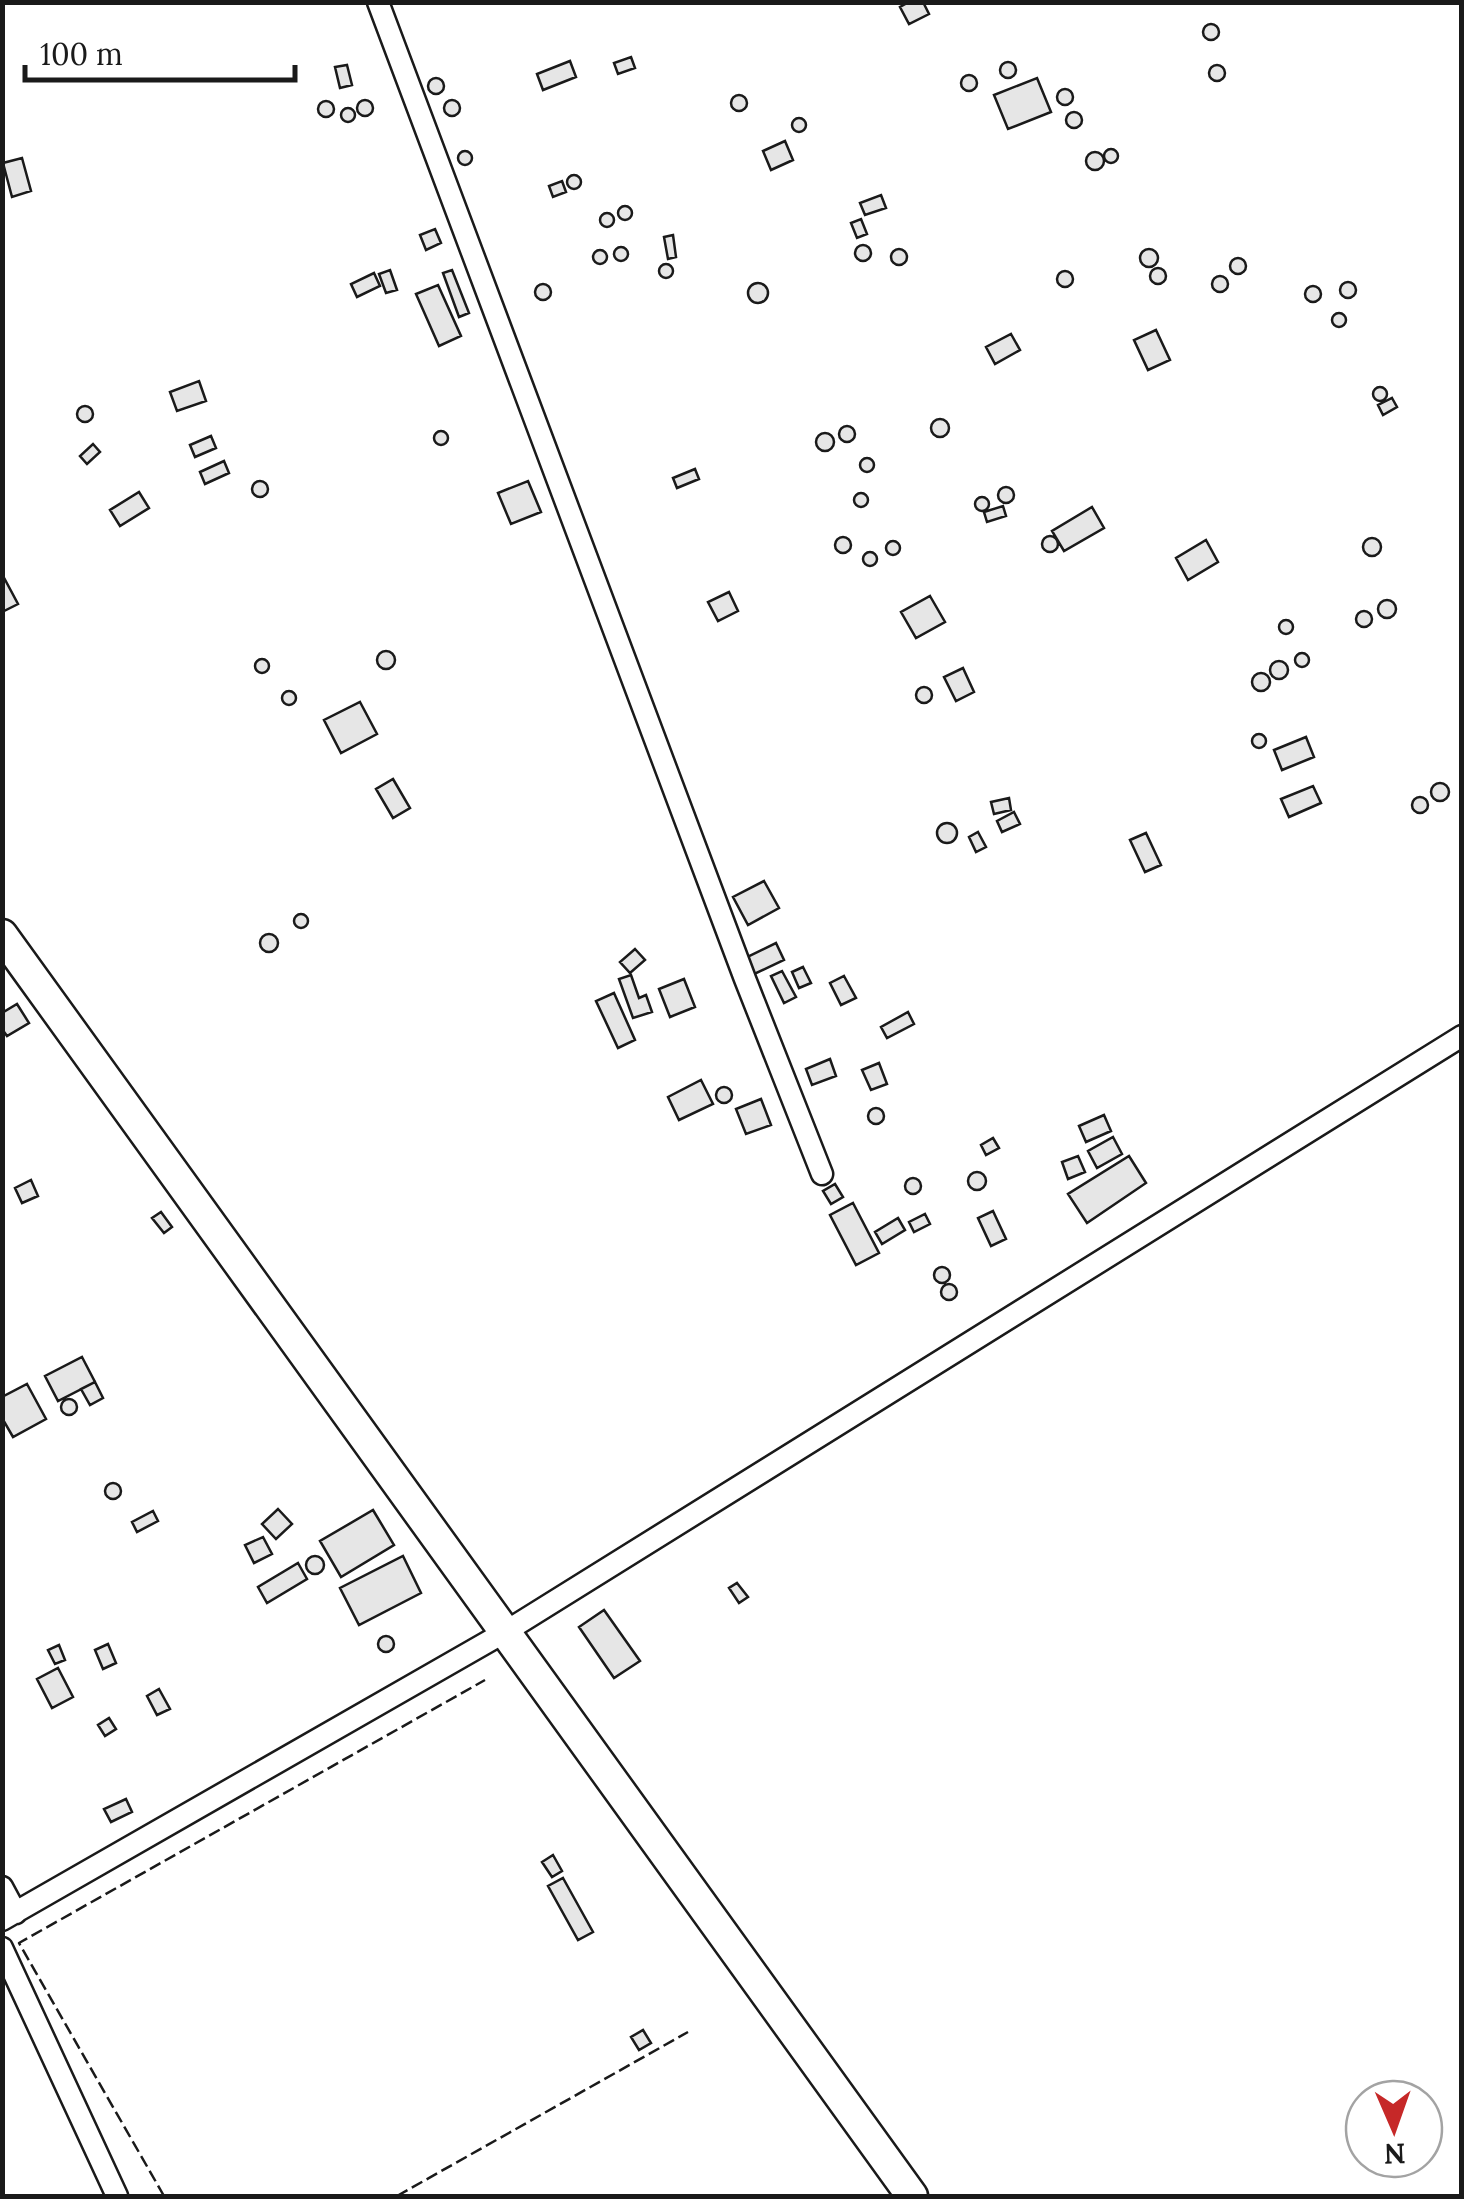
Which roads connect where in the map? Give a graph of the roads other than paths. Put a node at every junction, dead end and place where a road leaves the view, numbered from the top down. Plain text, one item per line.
1 (378, 2) edge
2 (2, 934) edge
3 (1462, 1036) edge
4 (822, 1174) dead end
5 (505, 1632) junction
6 (2, 1886) edge
7 (9, 1917) edge
8 (2, 1948) edge
9 (116, 2196) edge
10 (912, 2196) edge

1 - 4 street
2 - 5 highway
3 - 5 street
5 - 7 street
5 - 10 highway
6 - 7 street
8 - 9 street

